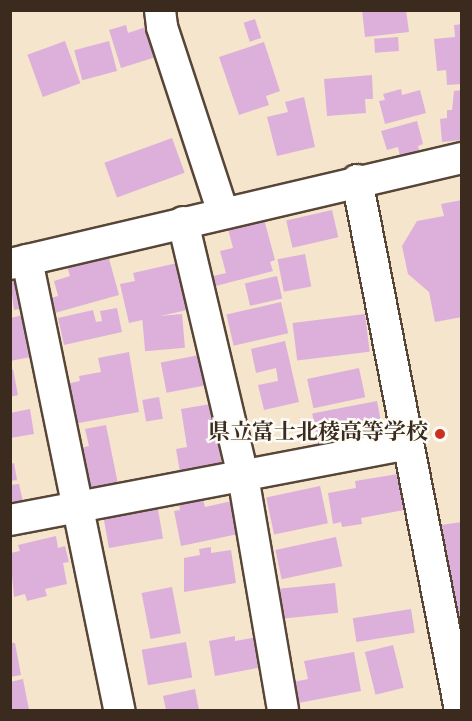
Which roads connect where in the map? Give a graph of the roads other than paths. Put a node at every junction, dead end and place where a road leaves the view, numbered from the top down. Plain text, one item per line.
1 (160, 10) edge
2 (462, 158) edge
3 (357, 180) junction
4 (223, 213) junction
5 (183, 222) junction
6 (19, 262) edge
7 (407, 444) junction
8 (243, 476) junction
9 (79, 508) junction
10 (10, 520) edge
11 (119, 711) edge
12 (283, 711) edge
13 (460, 711) edge

1 - 4 street
2 - 3 street
3 - 4 street
3 - 7 street
4 - 5 street
5 - 6 street
5 - 8 street
6 - 9 street
7 - 8 street
7 - 13 street
8 - 9 street
8 - 12 street
9 - 10 street
9 - 11 street

